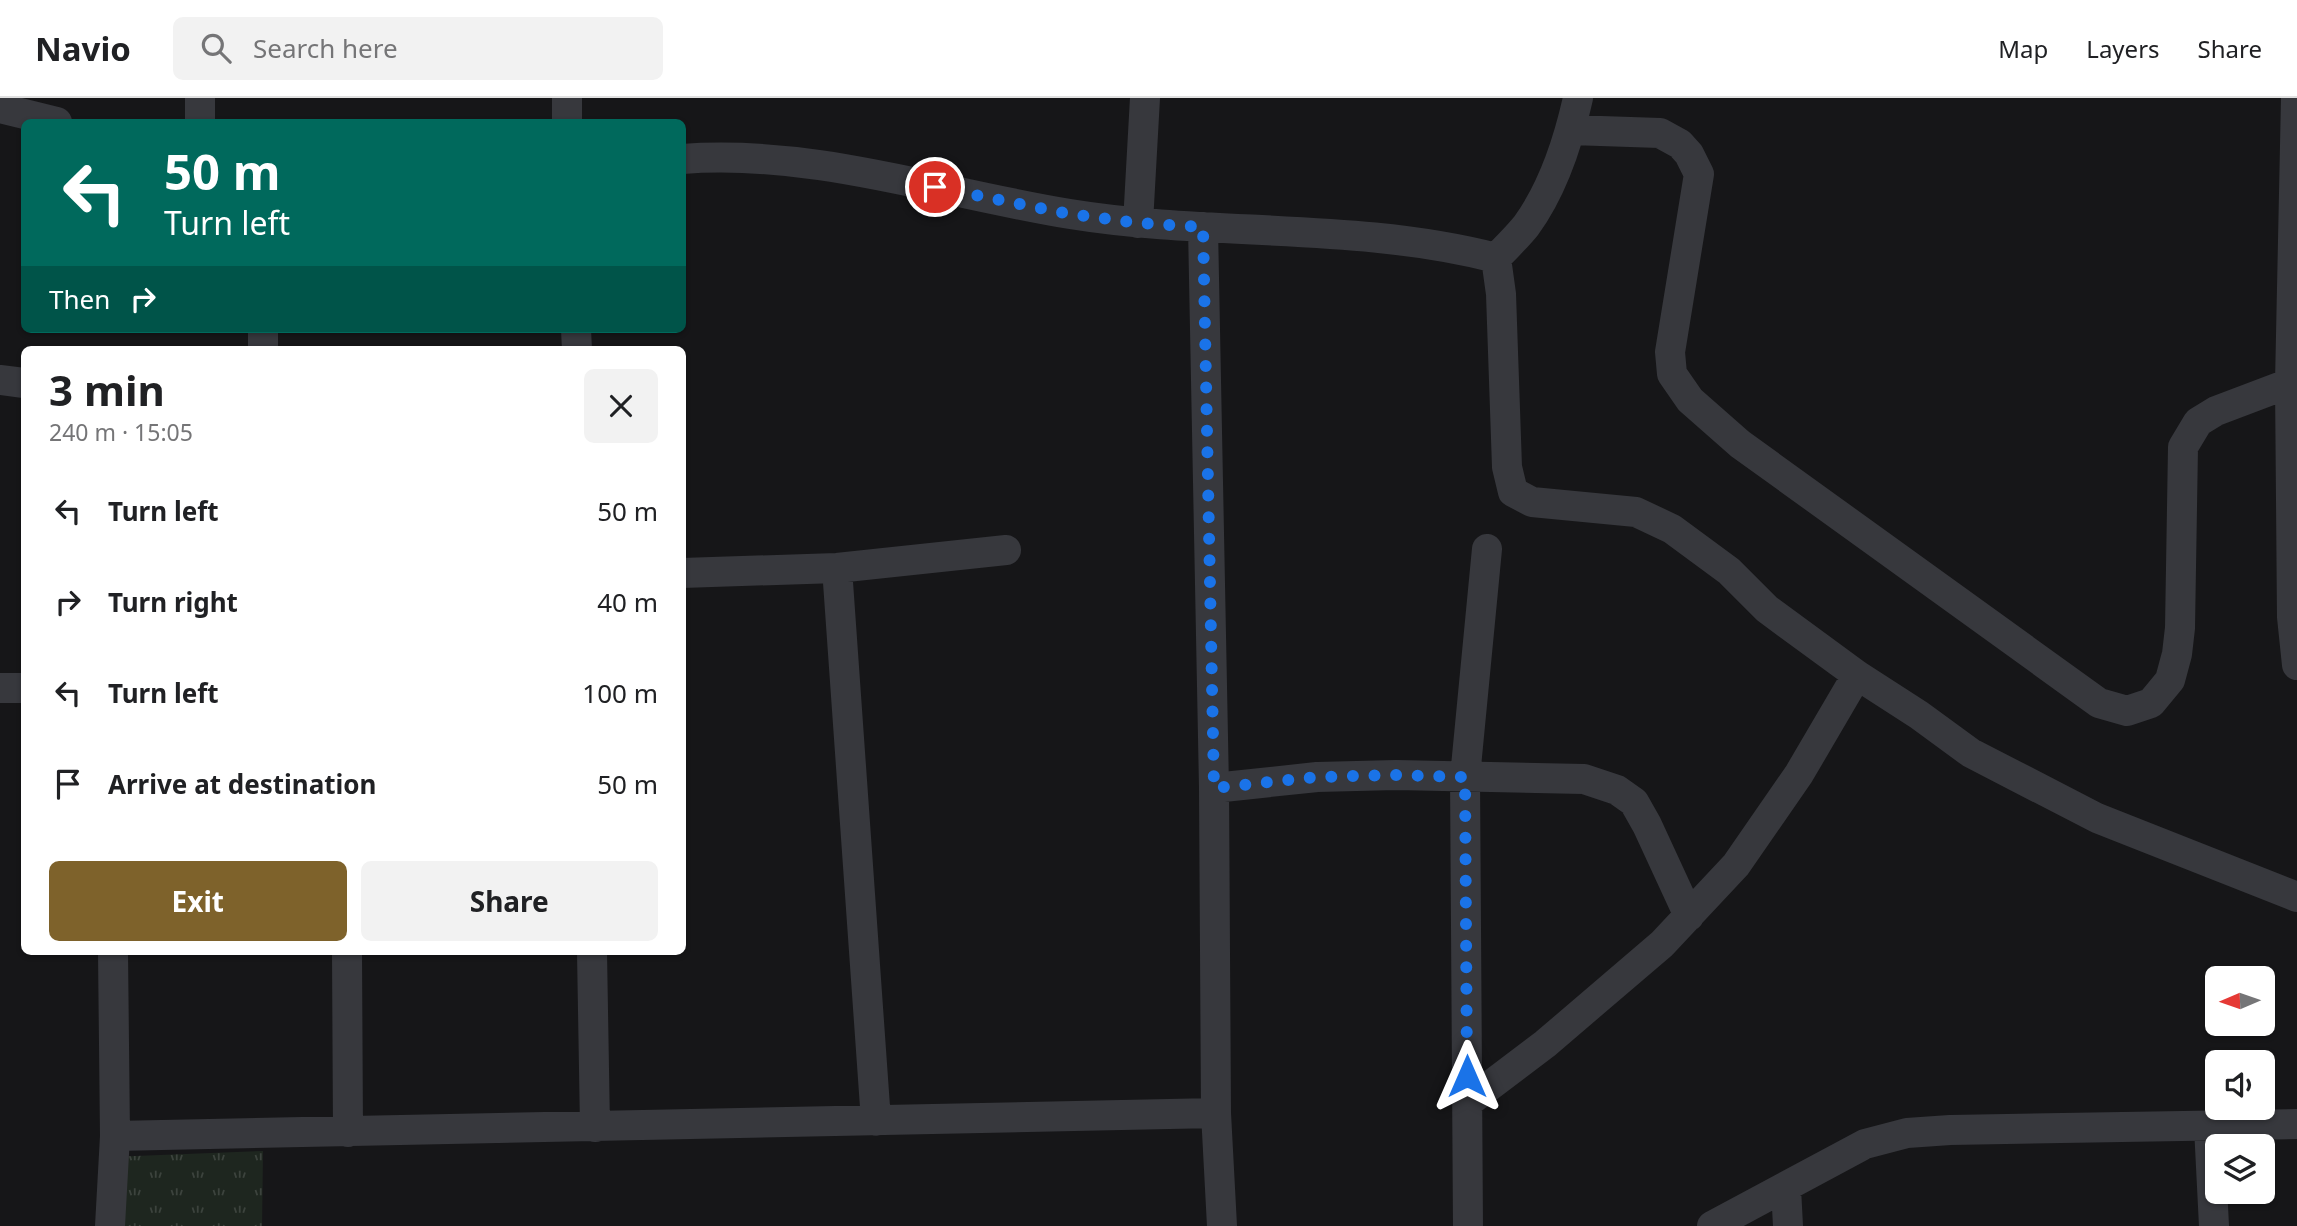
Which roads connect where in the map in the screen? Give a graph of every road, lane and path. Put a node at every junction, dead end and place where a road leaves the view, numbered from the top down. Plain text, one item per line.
1 (200, 98) edge
2 (567, 98) edge
3 (1145, 98) edge
4 (1578, 98) edge
5 (2296, 98) edge
6 (0, 108) edge
7 (45, 119) edge
8 (200, 119) edge
9 (567, 119) edge
10 (1571, 130) junction
11 (686, 159) edge
12 (1138, 223) junction
13 (1203, 227) junction
14 (1496, 258) junction
15 (0, 380) edge
16 (21, 383) edge
17 (2290, 383) junction
18 (2294, 515) edge
19 (1487, 549) dead end
20 (1006, 550) dead end
21 (838, 568) junction
22 (686, 573) edge
23 (2297, 665) edge
24 (1857, 675) junction
25 (0, 688) edge
26 (21, 688) edge
27 (1465, 777) junction
28 (1214, 788) junction
29 (2297, 897) edge
30 (1689, 916) junction
31 (113, 955) edge
32 (348, 955) edge
33 (592, 955) edge
34 (1467, 1103) junction
35 (1216, 1112) junction
36 (876, 1121) junction
37 (2297, 1124) edge
38 (595, 1127) junction
39 (2209, 1127) junction
40 (348, 1132) junction
41 (115, 1136) junction
42 (1786, 1188) junction
43 (110, 1226) edge
44 (1222, 1226) edge
45 (1468, 1226) edge
46 (1713, 1226) edge
47 (1788, 1226) edge
48 (2214, 1226) edge

1 - 8 street
2 - 9 street
3 - 12 street
4 - 10 street
5 - 17 street
6 - 7 street
10 - 14 street
10 - 17 street
11 - 12 street
12 - 13 street
13 - 14 street
13 - 28 street
14 - 24 street
15 - 16 street
17 - 18 street
18 - 23 street
19 - 27 street
20 - 21 street
21 - 22 street
21 - 36 street
24 - 29 street
24 - 30 street
25 - 26 street
27 - 28 street
27 - 30 street
27 - 34 street
28 - 35 street
30 - 34 street
31 - 41 street
32 - 40 street
33 - 38 street
34 - 45 street
35 - 36 street
35 - 44 street
36 - 38 street
37 - 39 street
38 - 40 street
39 - 42 street
39 - 48 street
40 - 41 street
41 - 43 street
42 - 46 street
42 - 47 street

